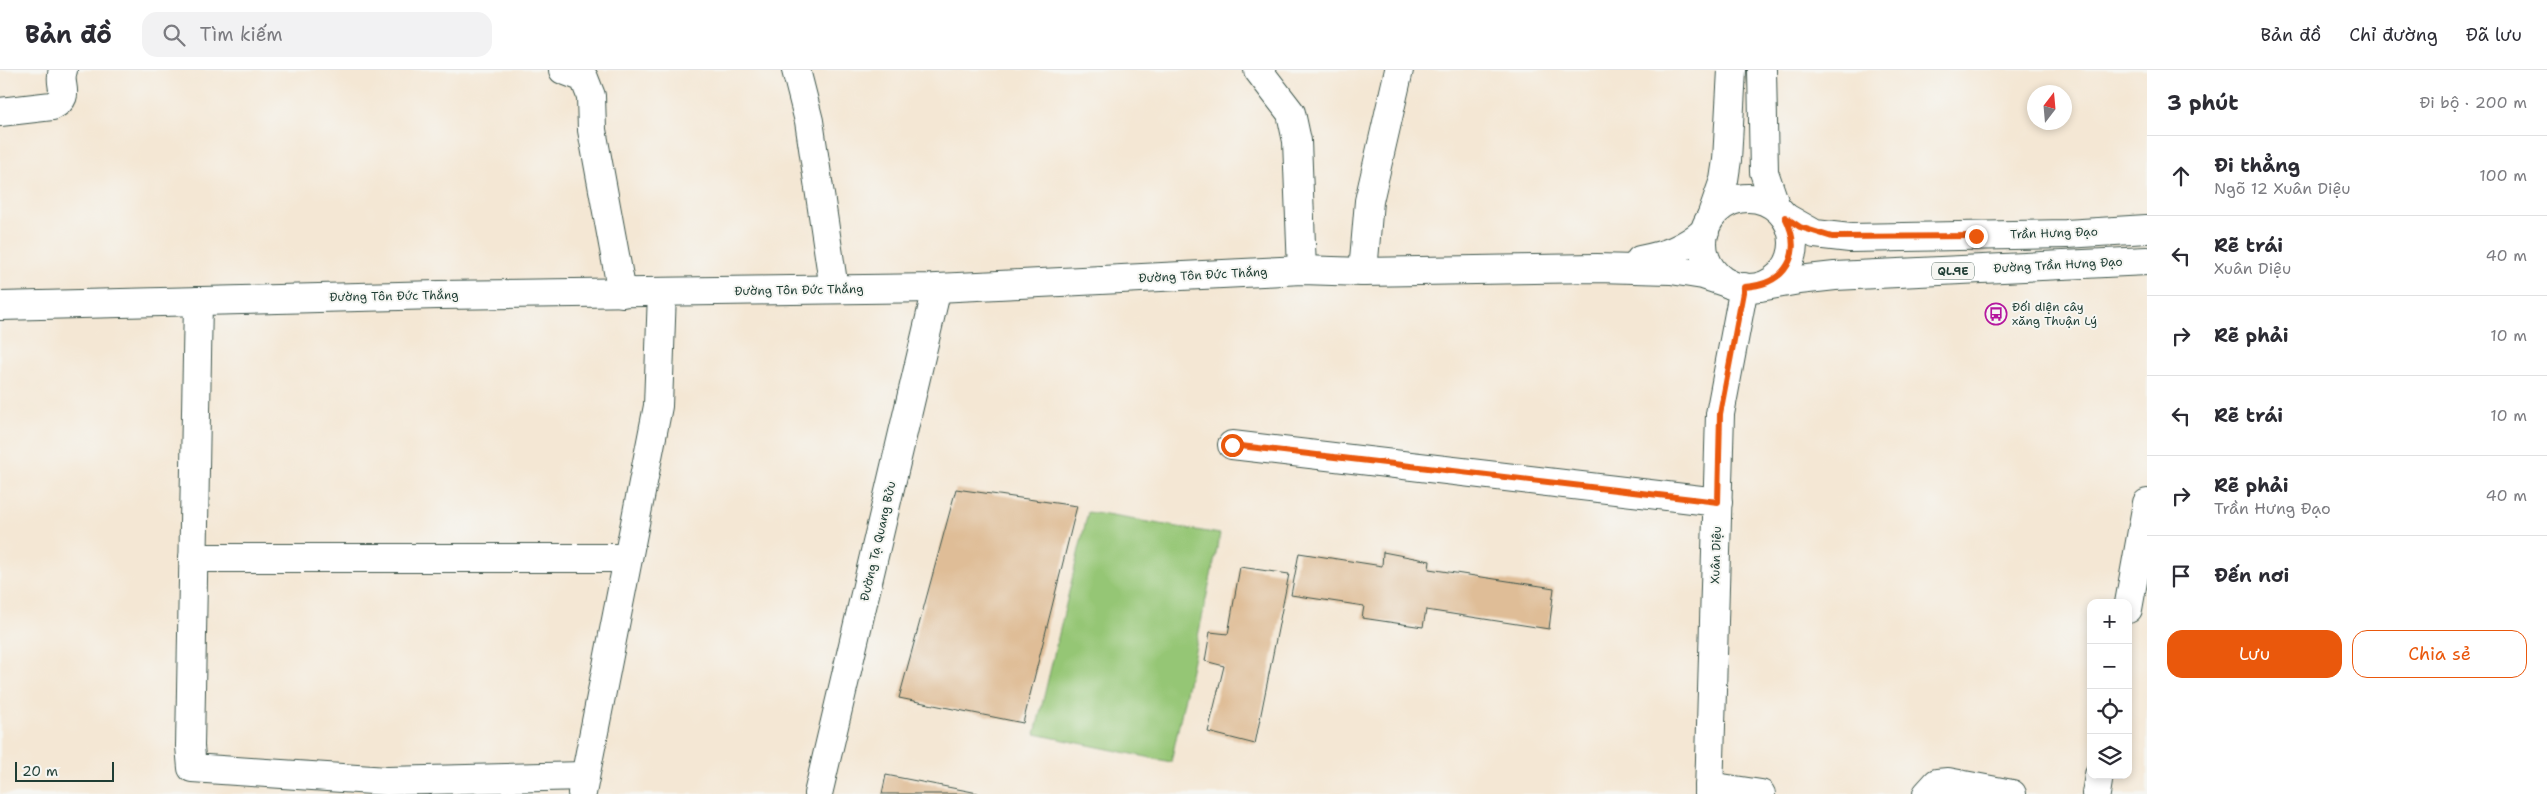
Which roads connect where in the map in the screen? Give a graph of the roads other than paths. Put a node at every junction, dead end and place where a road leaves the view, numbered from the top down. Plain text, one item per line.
1 (63, 70) edge
2 (563, 70) edge
3 (796, 70) edge
4 (1258, 70) edge
5 (1399, 70) edge
6 (1732, 70) edge
7 (1762, 70) edge
8 (0, 112) edge
9 (1780, 212) junction
10 (1708, 224) junction
11 (2147, 229) edge
12 (2147, 261) edge
13 (1597, 268) junction
14 (1302, 270) junction
15 (1363, 272) junction
16 (1745, 286) junction
17 (938, 288) junction
18 (834, 290) junction
19 (662, 292) junction
20 (622, 293) junction
21 (198, 301) junction
22 (0, 306) edge
23 (1232, 445) dead end
24 (1718, 502) junction
25 (2147, 503) edge
26 (193, 558) junction
27 (628, 558) junction
28 (2130, 599) edge
29 (2098, 779) edge
30 (583, 785) edge
31 (1709, 790) edge
32 (818, 794) edge
33 (1761, 794) edge
34 (1927, 794) edge
35 (2012, 794) edge
36 (2096, 794) edge

1 - 8 street
2 - 20 street
3 - 18 street
4 - 14 street
5 - 15 street
6 - 10 street
7 - 9 street
9 - 10 street
9 - 11 street, Trần Hưng Đạo
9 - 16 street
10 - 13 street
10 - 16 street
12 - 16 street, Đường Trần Hưng Đạo / QL.9E
13 - 15 street, Đường Tôn Đức Thắng
13 - 16 street
14 - 15 street, Đường Tôn Đức Thắng
14 - 17 street, Đường Tôn Đức Thắng
16 - 24 street, Xuân Diệu
17 - 18 street, Đường Tôn Đức Thắng
17 - 32 street, Đường Tạ Quang Bửu
18 - 19 street, Đường Tôn Đức Thắng
19 - 20 street, Đường Tôn Đức Thắng
19 - 27 street
20 - 21 street, Đường Tôn Đức Thắng
21 - 22 street, Đường Tôn Đức Thắng
21 - 26 street
23 - 24 street
24 - 31 street, Xuân Diệu
25 - 28 street
26 - 27 street
26 - 30 street
27 - 30 street
29 - 36 street
31 - 33 street
34 - 35 street

